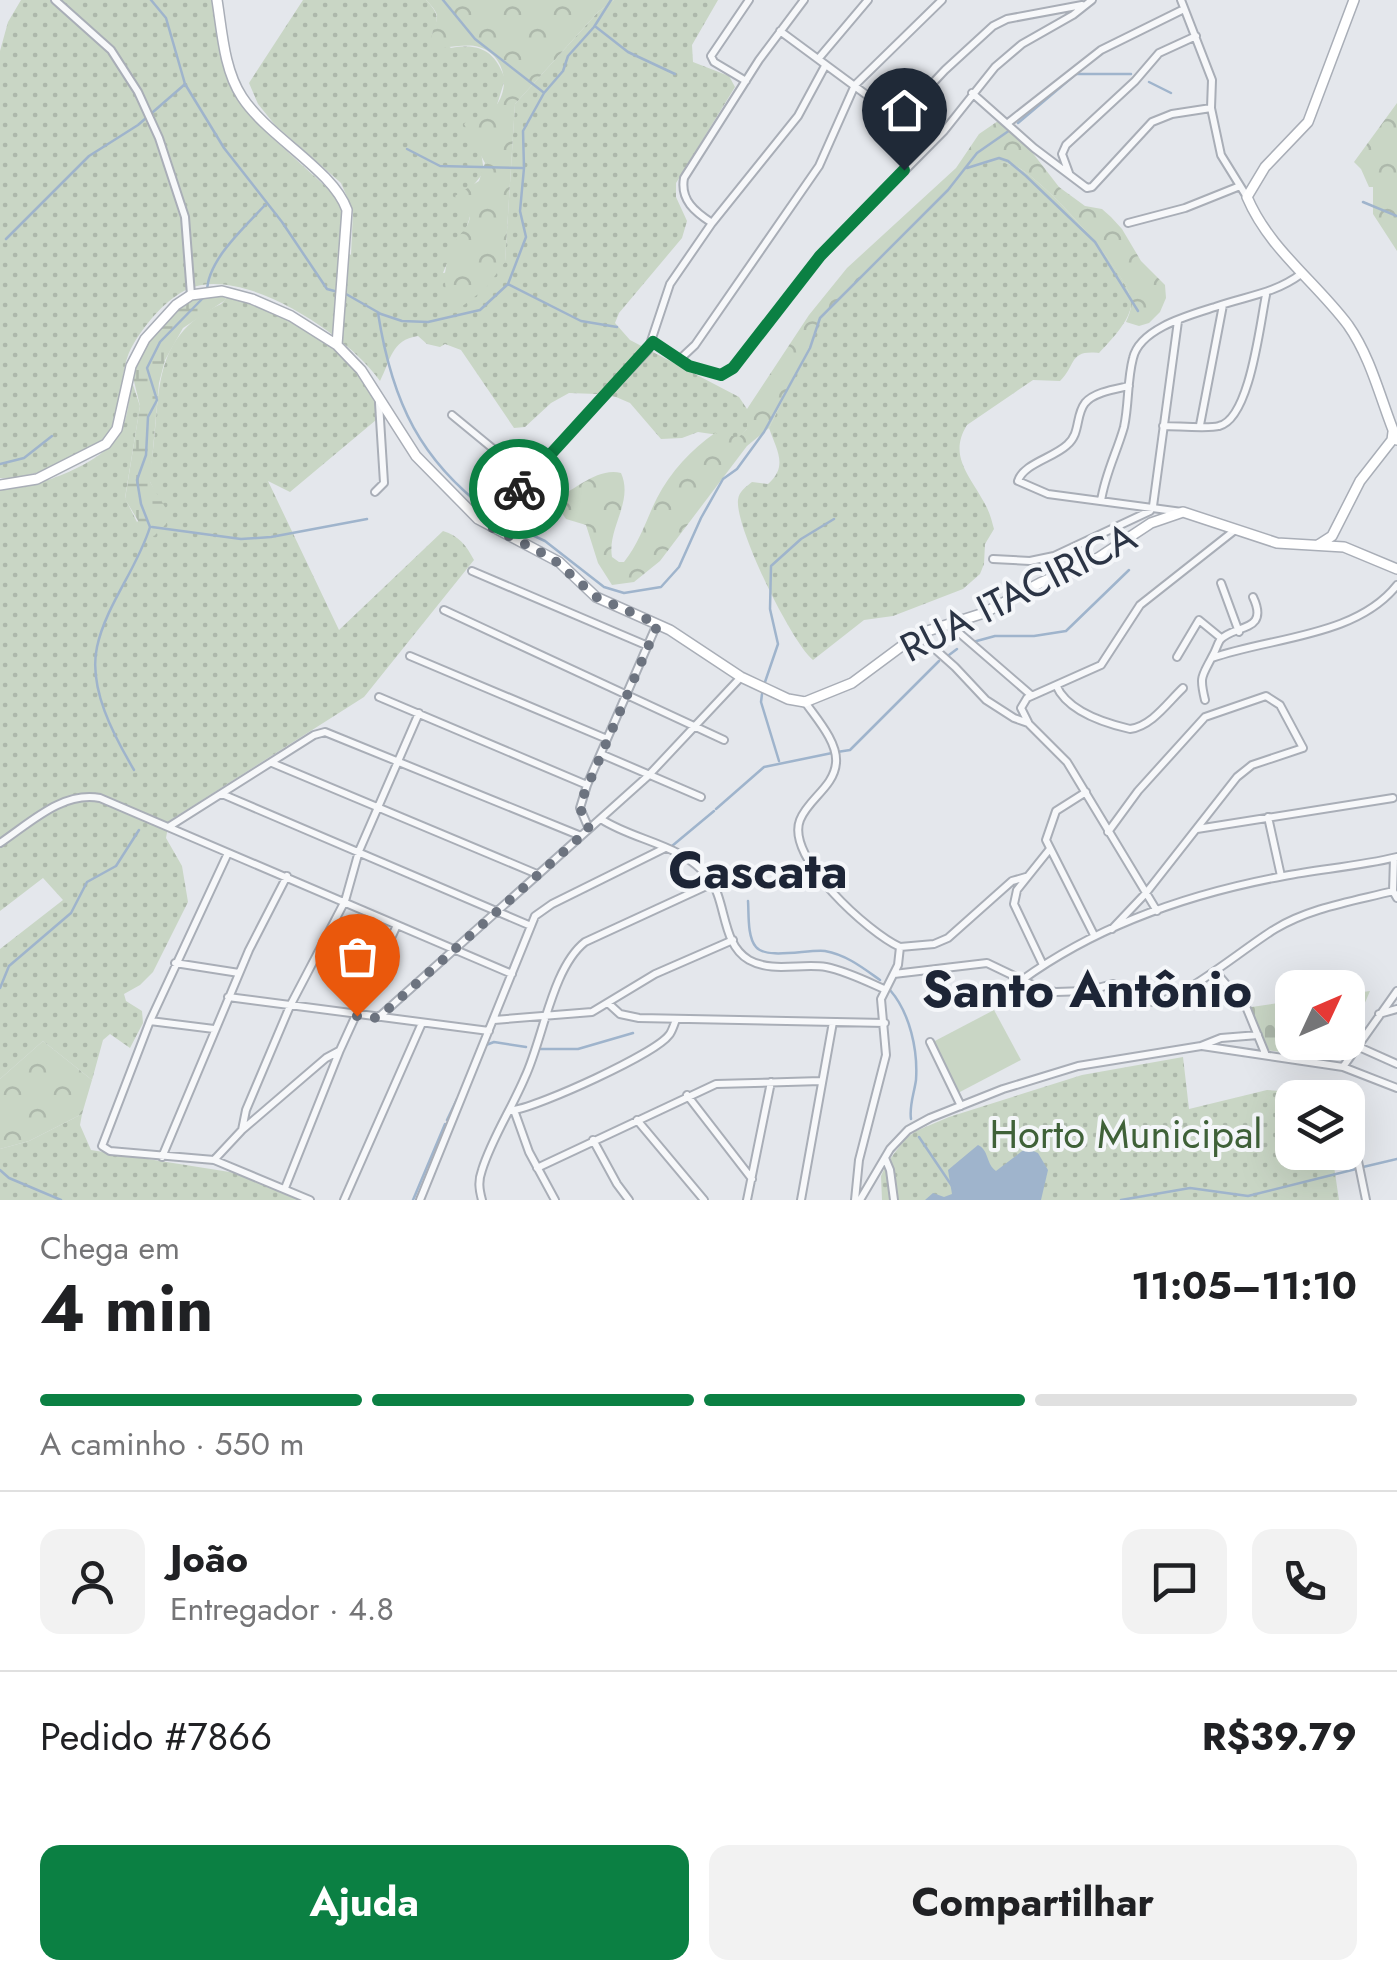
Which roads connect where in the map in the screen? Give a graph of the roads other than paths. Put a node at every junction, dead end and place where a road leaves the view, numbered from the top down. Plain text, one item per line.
1 (54, 0) edge
2 (216, 0) edge
3 (749, 0) edge
4 (804, 0) edge
5 (868, 0) edge
6 (940, 0) edge
7 (1092, 0) edge
8 (1181, 0) edge
9 (1354, 0) edge
10 (1184, 9) junction
11 (780, 31) junction
12 (1196, 36) junction
13 (819, 58) junction
14 (825, 66) junction
15 (746, 81) junction
16 (856, 84) junction
17 (972, 93) junction
18 (1211, 108) junction
19 (899, 119) junction
20 (1008, 124) junction
21 (929, 146) junction
22 (1069, 174) junction
23 (1240, 186) junction
24 (1247, 197) junction
25 (712, 223) junction
26 (1128, 223) dead end
27 (1301, 274) junction
28 (1266, 294) junction
29 (191, 295) junction
30 (1224, 304) junction
31 (1178, 321) junction
32 (653, 342) junction
33 (338, 345) junction
34 (679, 360) junction
35 (1129, 386) junction
36 (380, 396) junction
37 (452, 415) dead end
38 (1200, 425) junction
39 (1163, 426) junction
40 (1393, 441) edge
41 (533, 474) junction
42 (0, 485) edge
43 (375, 492) dead end
44 (1101, 501) junction
45 (1152, 509) junction
46 (1183, 512) junction
47 (491, 527) junction
48 (1237, 528) junction
49 (1335, 528) junction
50 (1313, 547) junction
51 (1356, 550) junction
52 (993, 559) dead end
53 (1397, 569) edge
54 (472, 571) dead end
55 (1221, 583) dead end
56 (1397, 585) edge
57 (1252, 597) dead end
58 (444, 610) dead end
59 (658, 624) junction
60 (950, 624) junction
61 (1239, 632) junction
62 (918, 634) junction
63 (1221, 638) junction
64 (648, 646) junction
65 (410, 656) dead end
66 (1177, 657) dead end
67 (1212, 658) junction
68 (741, 677) junction
69 (1056, 685) junction
70 (1183, 688) dead end
71 (626, 693) junction
72 (1031, 695) junction
73 (380, 697) dead end
74 (1205, 700) dead end
75 (805, 702) junction
76 (419, 713) junction
77 (1028, 723) junction
78 (694, 728) junction
79 (607, 739) junction
80 (724, 740) dead end
81 (600, 754) junction
82 (399, 760) junction
83 (271, 762) junction
84 (648, 776) junction
85 (587, 785) junction
86 (1086, 792) junction
87 (221, 794) junction
88 (700, 797) dead end
89 (1394, 798) dead end
90 (378, 808) junction
91 (1268, 817) junction
92 (600, 819) junction
93 (170, 826) junction
94 (589, 829) junction
95 (1196, 829) junction
96 (1108, 832) junction
97 (580, 836) junction
98 (0, 843) edge
99 (665, 848) junction
100 (1049, 850) junction
101 (359, 851) junction
102 (228, 852) junction
103 (1396, 858) edge
104 (536, 874) junction
105 (287, 876) junction
106 (1282, 876) junction
107 (1026, 877) junction
108 (713, 883) junction
109 (1146, 893) junction
110 (1395, 894) edge
111 (344, 901) junction
112 (495, 910) junction
113 (1157, 911) junction
114 (397, 925) junction
115 (531, 926) junction
116 (1112, 930) junction
117 (1094, 935) junction
118 (732, 940) junction
119 (900, 947) junction
120 (453, 948) junction
121 (175, 963) junction
122 (1044, 965) junction
123 (1215, 971) junction
124 (239, 973) junction
125 (512, 974) junction
126 (894, 974) junction
127 (1022, 980) junction
128 (884, 988) junction
129 (1397, 990) edge
130 (228, 997) junction
131 (608, 1003) junction
132 (290, 1006) junction
133 (1397, 1009) edge
134 (1378, 1014) junction
135 (357, 1016) junction
136 (378, 1018) junction
137 (547, 1018) junction
138 (494, 1020) junction
139 (676, 1020) junction
140 (150, 1021) junction
141 (834, 1022) junction
142 (885, 1022) junction
143 (422, 1023) junction
144 (214, 1028) junction
145 (490, 1032) junction
146 (1258, 1034) junction
147 (1365, 1037) edge
148 (930, 1042) dead end
149 (1201, 1046) junction
150 (340, 1050) junction
151 (1365, 1050) edge
152 (1265, 1054) junction
153 (1349, 1060) edge
154 (1397, 1064) edge
155 (1343, 1068) junction
156 (822, 1081) junction
157 (771, 1082) junction
158 (1397, 1088) edge
159 (687, 1095) junction
160 (961, 1106) junction
161 (512, 1110) junction
162 (637, 1120) junction
163 (242, 1130) junction
164 (592, 1140) junction
165 (162, 1156) junction
166 (884, 1157) junction
167 (214, 1160) junction
168 (537, 1168) junction
169 (1360, 1170) edge
170 (752, 1179) junction
171 (284, 1188) junction
172 (310, 1200) edge
173 (344, 1200) edge
174 (420, 1200) edge
175 (482, 1200) edge
176 (555, 1200) edge
177 (629, 1200) edge
178 (704, 1200) edge
179 (748, 1200) edge
180 (800, 1200) edge
181 (858, 1200) edge
182 (894, 1200) edge
183 (1366, 1200) edge

1 - 29 street
2 - 33 street
3 - 15 street
4 - 11 street
5 - 13 street
6 - 16 street
7 - 17 street
7 - 19 street
8 - 10 street
9 - 24 street
10 - 12 street
10 - 20 street
11 - 13 street
11 - 15 street
12 - 18 street
12 - 22 street
13 - 14 street
14 - 16 street
14 - 25 street
15 - 25 street
16 - 19 street
16 - 34 street
17 - 20 street
17 - 21 street
18 - 22 street
18 - 23 street
19 - 21 street
20 - 22 street
21 - 34 street
23 - 24 street
23 - 26 street
24 - 27 street
25 - 32 street
27 - 28 street
27 - 40 street
28 - 30 street
28 - 38 street
29 - 33 street
29 - 42 street
30 - 31 street
30 - 38 street
31 - 35 street
31 - 39 street
32 - 34 street
32 - 41 street
33 - 36 street
35 - 44 street
35 - 44 street
36 - 43 street
36 - 47 street
37 - 41 street
38 - 39 street
39 - 45 street
40 - 49 street
41 - 47 street
44 - 45 street
45 - 46 street
45 - 52 street
46 - 48 street, RUA ITACIRICA
46 - 60 street, RUA ITACIRICA
47 - 59 street
48 - 50 street, RUA ITACIRICA
48 - 69 street
49 - 50 street
49 - 51 street
50 - 51 street, RUA ITACIRICA
51 - 53 street
54 - 64 street
55 - 61 street
56 - 67 street
57 - 61 street
58 - 71 street
59 - 64 street
59 - 68 street
60 - 62 street, RUA ITACIRICA
60 - 72 street
61 - 63 street
62 - 75 street, RUA ITACIRICA
62 - 77 street
63 - 66 street
63 - 67 street
64 - 71 street
65 - 79 street
67 - 74 street
68 - 75 street
68 - 78 street
69 - 70 street
69 - 72 street
71 - 78 street
71 - 79 street
72 - 77 street
73 - 76 street
75 - 119 street
76 - 82 street
76 - 85 street
77 - 86 street
78 - 80 street
78 - 84 street
79 - 81 street
81 - 84 street
81 - 85 street
82 - 83 street
82 - 90 street
82 - 97 street
83 - 87 street
83 - 90 street
84 - 88 street
84 - 92 street
85 - 94 street
86 - 96 street
86 - 100 street
87 - 93 street
87 - 101 street
89 - 91 street
90 - 101 street
90 - 104 street
91 - 95 street
91 - 106 street
92 - 94 street
92 - 99 street
93 - 98 street
93 - 102 street
94 - 97 street
95 - 96 street
95 - 109 street
96 - 109 street
97 - 104 street
99 - 108 street
99 - 115 street
100 - 107 street
100 - 117 street
101 - 111 street
101 - 112 street
102 - 105 street
102 - 121 street
103 - 106 street
103 - 110 street
104 - 112 street
105 - 111 street
105 - 124 street
106 - 113 street
107 - 119 street
107 - 122 street
108 - 118 street
108 - 137 street
109 - 113 street
109 - 116 street
110 - 123 street
111 - 114 street
111 - 132 street
112 - 115 street
112 - 120 street
113 - 116 street
114 - 120 street
114 - 135 street
115 - 125 street
116 - 117 street
117 - 122 street
118 - 128 street
118 - 131 street
119 - 126 street
120 - 125 street
120 - 136 street
121 - 124 street
121 - 140 street
122 - 127 street
123 - 127 street
123 - 146 street
124 - 130 street
125 - 138 street
126 - 127 street
126 - 128 street
128 - 142 street
129 - 134 street
130 - 132 street
130 - 144 street
131 - 137 street
131 - 139 street
132 - 135 street
132 - 163 street
133 - 134 street
134 - 147 street
135 - 136 street
135 - 150 street
136 - 143 street
137 - 138 street
137 - 161 street
138 - 145 street
139 - 141 street
139 - 161 street
140 - 144 street
140 - 165 street
141 - 142 street
141 - 156 street
142 - 181 street
143 - 145 street
143 - 173 street
144 - 165 street
145 - 174 street
146 - 149 street
146 - 152 street
148 - 160 street
149 - 152 street
149 - 160 street
150 - 163 street
150 - 171 street
151 - 154 street
152 - 155 street
153 - 155 street
155 - 158 street
156 - 157 street
156 - 180 street
157 - 159 street
157 - 170 street
159 - 162 street
159 - 170 street
160 - 166 street
161 - 168 street
161 - 175 street
162 - 164 street
162 - 178 street
163 - 167 street
164 - 168 street
164 - 177 street
165 - 167 street
166 - 181 street
166 - 182 street
167 - 171 street
168 - 176 street
169 - 183 street
170 - 179 street
171 - 172 street

